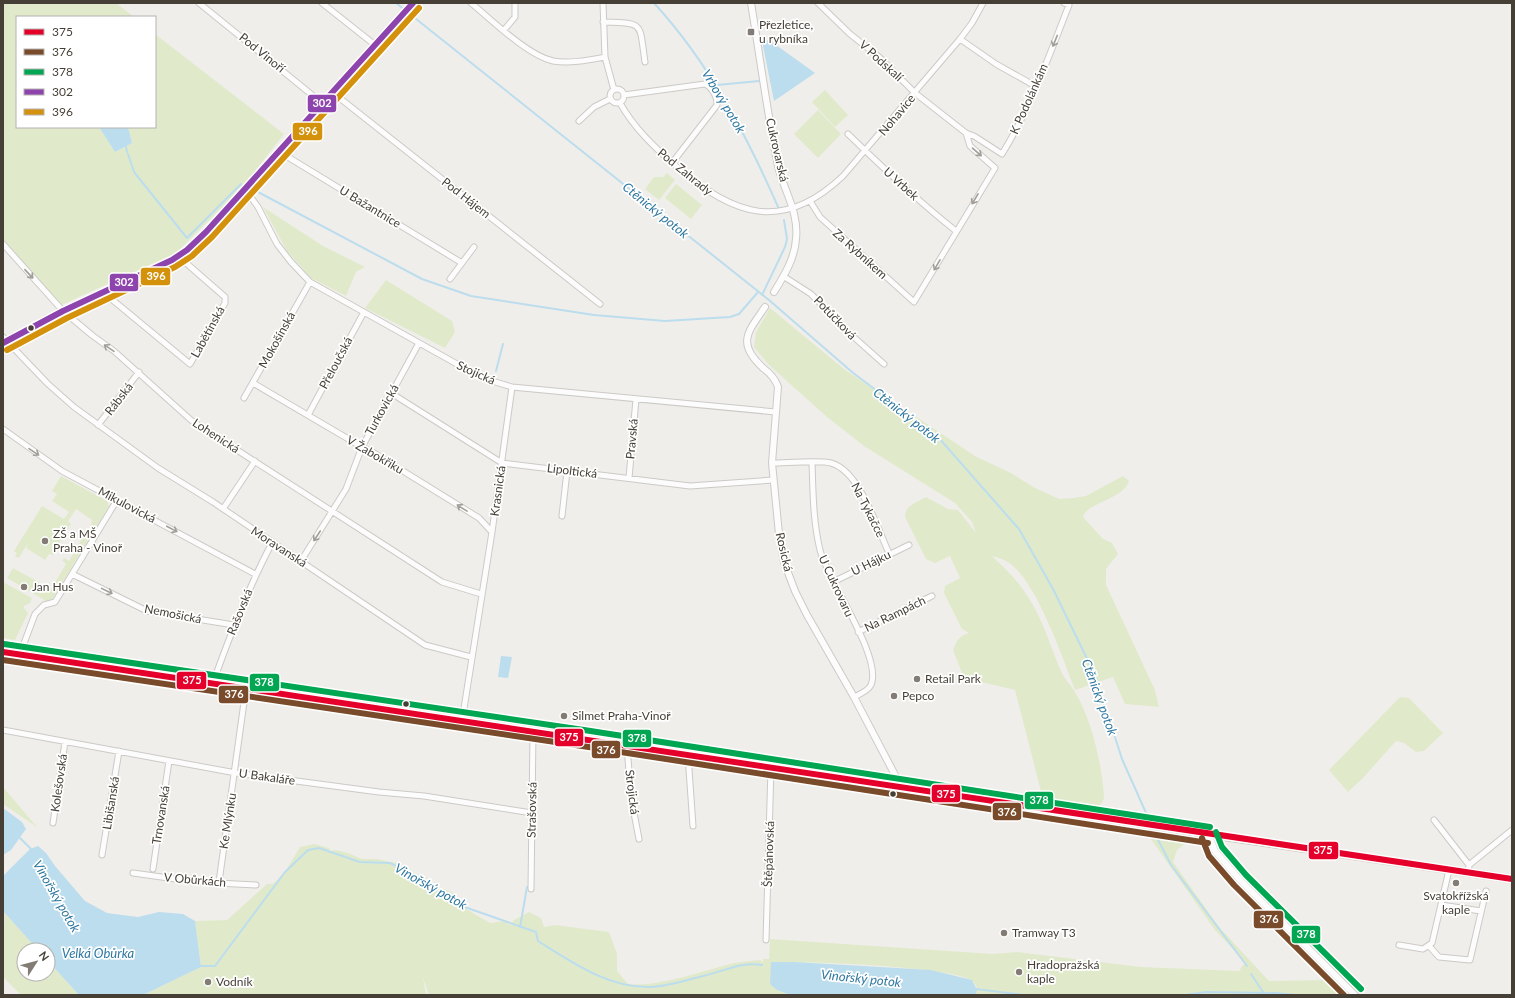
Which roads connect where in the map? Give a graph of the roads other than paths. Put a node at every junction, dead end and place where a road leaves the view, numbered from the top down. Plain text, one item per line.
1 (322, 3) edge
2 (471, 3) edge
3 (515, 3) edge
4 (603, 3) edge
5 (751, 3) edge
6 (818, 3) edge
7 (983, 3) edge
8 (200, 4) edge
9 (1066, 4) edge
10 (411, 5) edge
11 (603, 22) junction
12 (504, 30) junction
13 (960, 39) junction
14 (375, 45) junction
15 (605, 57) junction
16 (645, 62) dead end
17 (1037, 87) junction
18 (614, 90) junction
19 (332, 92) junction
20 (915, 93) junction
21 (624, 95) junction
22 (610, 99) junction
23 (322, 103) junction
24 (620, 103) junction
25 (579, 121) dead end
26 (966, 133) junction
27 (848, 134) dead end
28 (278, 151) junction
29 (866, 152) junction
30 (672, 163) junction
31 (244, 189) junction
32 (810, 201) junction
33 (793, 209) junction
34 (956, 231) junction
35 (3, 244) edge
36 (474, 247) dead end
37 (178, 256) junction
38 (462, 263) junction
39 (783, 276) junction
40 (450, 279) dead end
41 (310, 282) junction
42 (103, 292) junction
43 (774, 292) dead end
44 (600, 304) dead end
45 (765, 307) dead end
46 (63, 311) junction
47 (364, 312) junction
48 (4, 340) edge
49 (419, 343) junction
50 (884, 364) dead end
51 (139, 372) junction
52 (253, 383) junction
53 (512, 387) junction
54 (391, 393) junction
55 (244, 398) dead end
56 (636, 399) junction
57 (776, 412) junction
58 (308, 415) junction
59 (98, 425) junction
60 (3, 428) edge
61 (362, 447) junction
62 (254, 461) junction
63 (812, 462) junction
64 (502, 463) junction
65 (772, 463) junction
66 (567, 471) junction
67 (629, 478) junction
68 (773, 480) junction
69 (117, 500) junction
70 (223, 509) junction
71 (333, 512) junction
72 (562, 516) dead end
73 (492, 532) junction
74 (272, 543) junction
75 (909, 545) dead end
76 (890, 554) junction
77 (301, 561) junction
78 (72, 574) junction
79 (255, 574) junction
80 (833, 582) junction
81 (481, 594) junction
82 (932, 596) dead end
83 (234, 625) junction
84 (858, 632) junction
85 (3, 652) edge
86 (20, 654) junction
87 (471, 657) junction
88 (213, 683) junction
89 (246, 688) junction
90 (854, 697) junction
91 (462, 721) junction
92 (3, 730) edge
93 (533, 732) junction
94 (65, 742) junction
95 (627, 746) junction
96 (119, 751) junction
97 (688, 755) junction
98 (170, 761) junction
99 (772, 768) junction
100 (236, 773) junction
101 (898, 787) junction
102 (532, 813) junction
103 (1434, 820) dead end
104 (53, 824) dead end
105 (693, 826) dead end
106 (1512, 830) edge
107 (1209, 835) junction
108 (639, 838) dead end
109 (102, 855) dead end
110 (1469, 865) junction
111 (153, 869) dead end
112 (1449, 870) junction
113 (133, 873) dead end
114 (1468, 873) junction
115 (1512, 879) edge
116 (219, 882) junction
117 (256, 885) dead end
118 (531, 889) dead end
119 (1486, 891) dead end
120 (1441, 905) junction
121 (1481, 911) junction
122 (766, 940) dead end
123 (1399, 945) dead end
124 (1429, 946) junction
125 (1355, 995) edge

1 - 14 street
2 - 12 street
3 - 12 street
4 - 11 street
5 - 33 street, Cukrovarská
6 - 20 street, V Podskalí
7 - 13 street, Nohavice
8 - 23 street, Pod Vinoří
9 -> 17 street, K Podolánkám
10 - 14 street
11 - 15 street
11 - 16 street
12 - 15 street
13 - 17 street
13 - 20 street, Nohavice
14 - 19 street
15 - 18 street
17 - 26 street, K Podolánkám
18 - 21 street
18 - 22 street
19 - 23 street
19 - 44 street, Pod Hájem
20 - 26 street, V Podskalí
20 - 29 street, Nohavice
21 - 24 street
21 - 30 street
22 - 24 street
22 - 25 street
23 - 28 street
24 - 30 street, Pod Zahrady
26 -> 34 street, V Podskalí
27 - 29 street, U Vrbek
28 - 31 street
28 - 38 street, U Bažantnice
29 - 32 street, Nohavice
29 - 34 street, U Vrbek
30 - 33 street, Pod Zahrady
31 - 37 street
31 - 41 street, Stojická
32 - 33 street, Nohavice
34 -> 32 street, Za Rybníkem
33 - 39 street, Cukrovarská
35 -> 46 street, Lohenická
36 - 38 street
37 - 42 street
37 - 42 street, Labětínská
38 - 40 street
39 - 43 street, Cukrovarská
39 - 50 street, Potůčková
41 - 47 street, Stojická
41 - 52 street, Mokošínská
42 - 46 street
45 - 57 street, Rosická
46 - 48 street
51 -> 46 street, Lohenická
47 - 49 street, Stojická
47 - 58 street, Přeloučská
48 - 59 street, Moravanská
49 - 53 street, Stojická
49 - 54 street, Turkovická
51 - 59 street, Rábská
51 - 62 street, Lohenická
52 - 55 street, Mokošínská
52 - 58 street, V Žabokřiku
53 - 56 street, Stojická
53 - 64 street, Krasnická
54 - 61 street, Turkovická
54 - 64 street, Lipoltická
56 - 57 street, Stojická
56 - 67 street, Pravská
57 - 65 street, Rosická
58 - 61 street, V Žabokřiku
59 - 70 street, Moravanská
60 -> 69 street, Mikulovická
61 - 71 street, Turkovická
73 -> 61 street, V Žabokřiku
62 - 70 street
62 - 71 street, Lohenická
63 - 65 street, Na Tykačce
63 - 76 street, Na Tykačce
63 - 80 street, U Cukrovaru
64 - 66 street, Lipoltická
64 - 73 street, Krasnická
65 - 68 street, Rosická
66 - 67 street, Lipoltická
66 - 72 street
67 - 68 street, Lipoltická
68 - 90 street, Rosická
69 - 78 street
69 -> 79 street, Mikulovická
70 - 74 street, Moravanská
71 -> 77 street, Turkovická
71 - 81 street, Lohenická
73 - 81 street, Krasnická
74 - 77 street, Moravanská
74 - 79 street, Rašovská
75 - 76 street, U Hájku
76 - 80 street, U Hájku
77 - 87 street, Moravanská
78 -> 83 street, Nemošická
78 - 86 street
79 - 83 street, Rašovská
80 - 84 street, U Cukrovaru
81 - 87 street
82 - 84 street, Na Rampách
83 - 88 street, Rašovská
84 - 90 street, U Cukrovaru
85 - 86 main road
86 - 88 main road
87 - 91 street
88 - 89 main road
89 - 91 main road
89 - 100 street, Ke Mlýnku
90 - 101 street, Rosická
91 - 93 main road
92 - 94 street, U Bakaláře
93 - 95 main road
93 - 102 street, Strašovská
94 - 96 street, U Bakaláře
94 - 104 street, Kolešovská
95 - 97 main road
95 - 108 street, Strojická
96 - 98 street, U Bakaláře
96 - 109 street, Libišanská
97 - 99 main road
97 - 105 street
98 - 100 street, U Bakaláře
98 - 111 street, Trnovanská
99 - 101 main road
99 - 122 street, Štěpánovská
100 - 102 street, U Bakaláře
100 - 116 street, Ke Mlýnku
101 - 107 main road
102 - 118 street, Strašovská
103 - 110 street
106 - 110 street
107 - 112 main road
107 - 125 street
110 - 114 street
112 - 114 main road
112 - 120 street
113 - 116 street, V Obůrkách
114 - 115 main road
116 - 117 street, V Obůrkách
119 - 121 street
120 - 121 street
120 - 124 street
121 - 124 street
123 - 124 street

